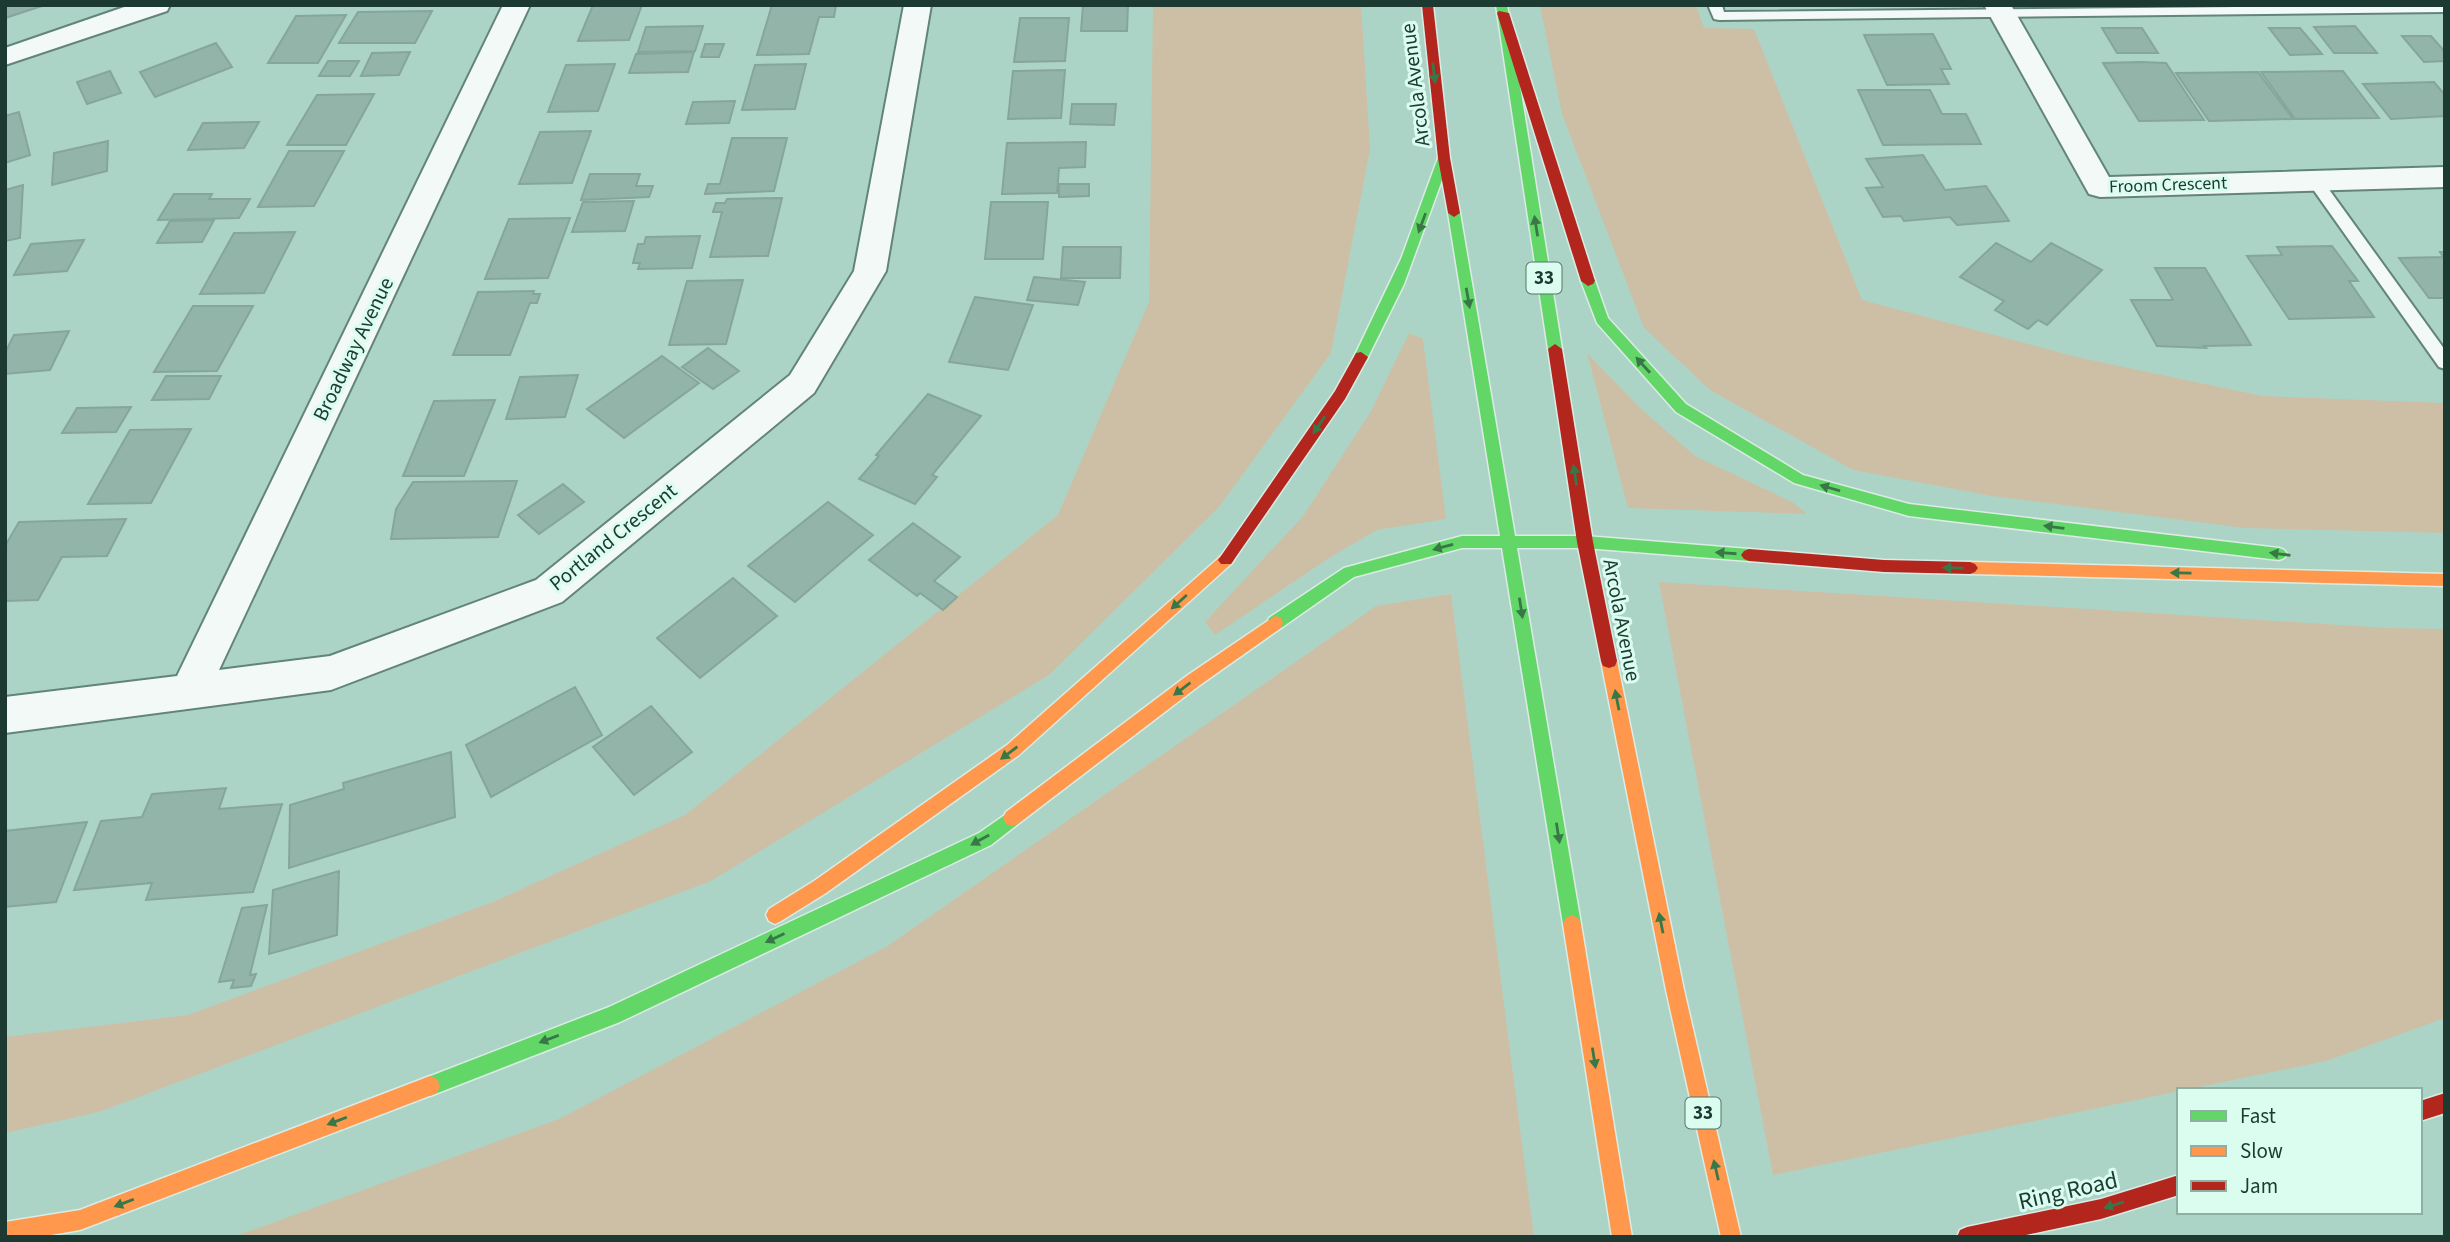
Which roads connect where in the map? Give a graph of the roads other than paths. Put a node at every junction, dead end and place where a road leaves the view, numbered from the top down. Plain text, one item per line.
1 (157, 5) edge
2 (517, 5) edge
3 (918, 5) edge
4 (1427, 5) edge
5 (1715, 5) edge
6 (2255, 8) edge
7 (2445, 8) edge
8 (1502, 9) edge
9 (1999, 10) edge
10 (5, 57) edge
11 (1444, 158) junction
12 (2445, 177) edge
13 (2315, 181) junction
14 (2445, 363) edge
15 (1510, 541) junction
16 (1585, 542) junction
17 (2294, 555) dead end
18 (2335, 560) dead end
19 (2445, 573) edge
20 (2445, 580) edge
21 (189, 692) junction
22 (5, 715) edge
23 (763, 922) dead end
24 (740, 937) dead end
25 (613, 1015) junction
26 (2445, 1103) edge
27 (2422, 1110) edge
28 (2177, 1186) edge
29 (5, 1232) edge
30 (1622, 1237) edge
31 (1731, 1237) edge
32 (1967, 1237) edge

1 - 10 street
2 - 21 street, Broadway Avenue
3 - 21 street, Portland Crescent
4 -> 11 main road, Arcola Avenue
5 - 9 lane
6 - 7 lane
6 - 9 lane
16 -> 8 main road, Arcola Avenue / 33
17 -> 8 main road
9 - 13 street, Froom Crescent
11 -> 15 main road, Arcola Avenue
11 -> 23 main road
12 - 13 street, Froom Crescent
13 - 14 lane
15 - 16 main road
15 -> 25 main road
15 -> 30 main road, Arcola Avenue
20 -> 16 main road
31 -> 16 main road, Arcola Avenue / 33
18 - 19 main road
21 - 22 street, Portland Crescent
24 - 25 main road
25 -> 29 main road
26 - 27 main road
28 -> 32 main road, Ring Road

